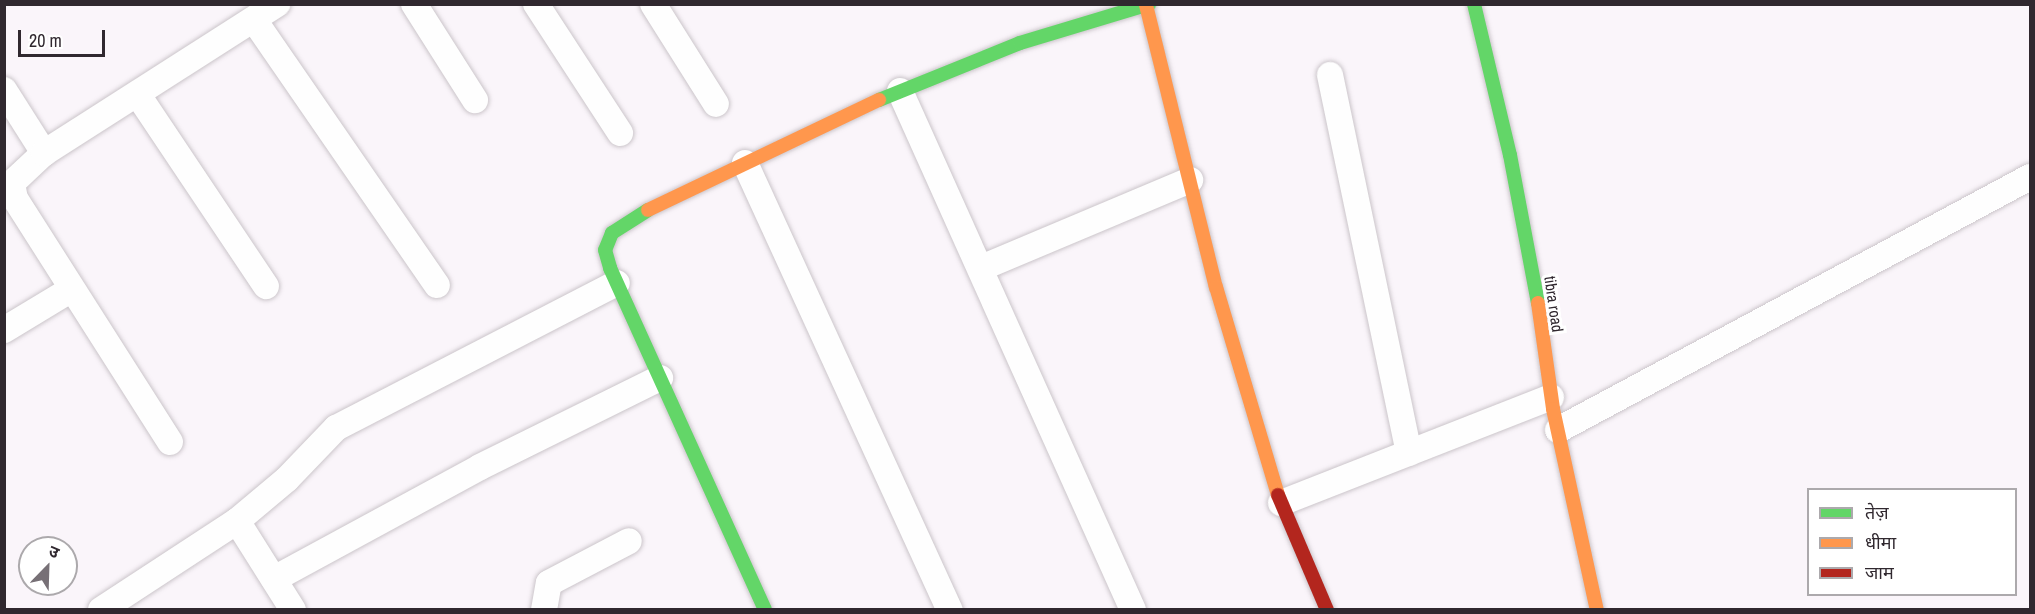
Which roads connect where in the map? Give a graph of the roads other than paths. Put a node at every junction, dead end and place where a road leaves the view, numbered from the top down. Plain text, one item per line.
1 (277, 4) edge
2 (414, 4) edge
3 (536, 4) edge
4 (653, 4) edge
5 (1474, 4) edge
6 (1148, 5) edge
7 (254, 20) junction
8 (1330, 75) dead end
9 (4, 90) edge
10 (900, 91) junction
11 (138, 95) junction
12 (475, 100) dead end
13 (716, 104) dead end
14 (620, 133) dead end
15 (44, 153) junction
16 (745, 164) junction
17 (2031, 177) edge
18 (1190, 180) junction
19 (981, 268) junction
20 (617, 283) junction
21 (437, 285) dead end
22 (266, 286) dead end
23 (72, 289) junction
24 (4, 330) edge
25 (660, 378) junction
26 (1551, 397) junction
27 (1558, 429) junction
28 (170, 442) dead end
29 (1410, 453) junction
30 (1281, 503) junction
31 (237, 521) junction
32 (629, 541) dead end
33 (274, 579) junction
34 (101, 609) edge
35 (293, 609) edge
36 (544, 609) edge
37 (765, 609) edge
38 (950, 609) edge
39 (1133, 609) edge
40 (1327, 609) edge
41 (1597, 609) edge

1 - 7 street
2 - 12 street
3 - 14 street
4 - 13 street
5 - 26 street, tibra road
6 - 10 street
6 - 18 street
7 - 11 street
7 - 21 street
8 - 29 street
9 - 15 street
10 - 16 street
10 - 19 street
11 - 15 street
11 - 22 street
15 - 23 street
16 - 20 street
16 - 38 street
17 - 27 street
18 - 19 street
18 - 30 street
19 - 39 street
20 - 25 street
20 - 31 street
23 - 24 street
23 - 28 street
25 - 33 street
25 - 37 street
26 - 27 street, tibra road
26 - 29 street
27 - 41 street, tibra road
29 - 30 street
30 - 40 street
31 - 33 street
31 - 34 street
32 - 36 street
33 - 35 street

